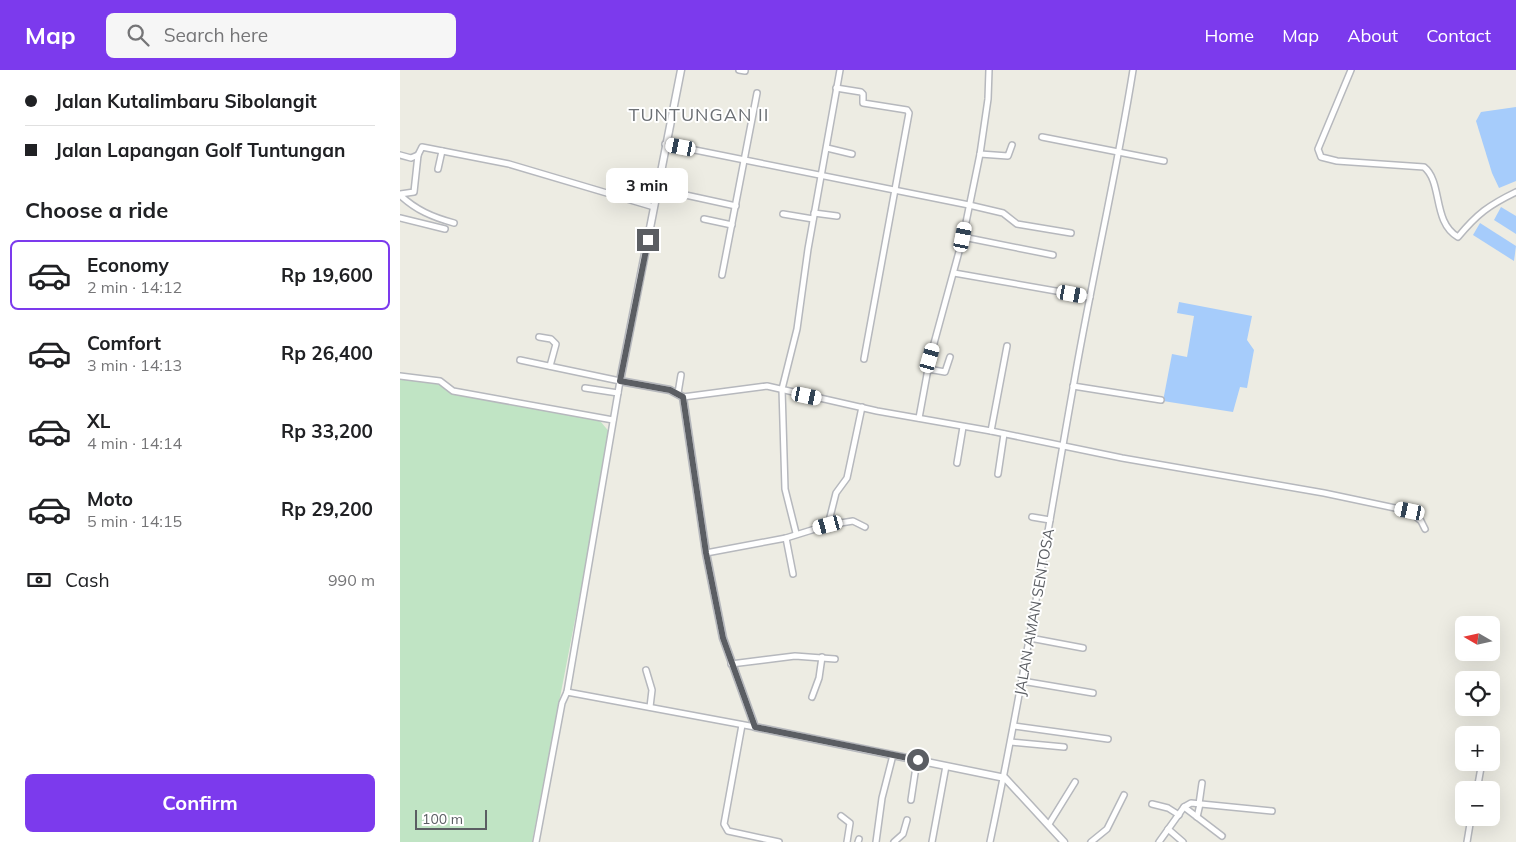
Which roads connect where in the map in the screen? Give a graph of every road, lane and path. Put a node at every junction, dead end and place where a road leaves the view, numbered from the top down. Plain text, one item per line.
1 (681, 70) edge
2 (840, 70) edge
3 (989, 70) edge
4 (1133, 70) edge
5 (1351, 70) edge
6 (836, 88) junction
7 (757, 93) dead end
8 (1042, 137) dead end
9 (665, 144) junction
10 (1012, 145) dead end
11 (826, 148) junction
12 (442, 151) junction
13 (1119, 153) junction
14 (852, 154) dead end
15 (980, 154) junction
16 (400, 155) edge
17 (418, 156) junction
18 (745, 160) junction
19 (1164, 161) dead end
20 (438, 169) dead end
21 (821, 177) junction
22 (658, 189) junction
23 (895, 191) junction
24 (1516, 192) edge
25 (400, 195) edge
26 (969, 205) junction
27 (736, 206) junction
28 (654, 207) junction
29 (814, 213) junction
30 (783, 214) dead end
31 (837, 216) dead end
32 (400, 218) edge
33 (704, 219) dead end
34 (813, 219) junction
35 (454, 223) dead end
36 (732, 225) junction
37 (445, 229) dead end
38 (1071, 233) dead end
39 (963, 237) junction
40 (1052, 254) dead end
41 (954, 273) junction
42 (722, 276) dead end
43 (1090, 297) junction
44 (539, 337) dead end
45 (1007, 346) dead end
46 (950, 357) dead end
47 (864, 359) dead end
48 (520, 360) dead end
49 (550, 366) junction
50 (928, 369) junction
51 (681, 375) dead end
52 (400, 376) edge
53 (620, 381) junction
54 (1073, 386) junction
55 (585, 388) dead end
56 (782, 389) junction
57 (618, 393) junction
58 (681, 395) junction
59 (1161, 400) dead end
60 (862, 408) junction
61 (919, 418) junction
62 (613, 420) junction
63 (963, 427) junction
64 (991, 431) junction
65 (1004, 434) junction
66 (1063, 445) junction
67 (957, 463) dead end
68 (998, 474) dead end
69 (1032, 517) dead end
70 (1050, 520) junction
71 (828, 525) junction
72 (865, 527) dead end
73 (1425, 529) dead end
74 (796, 533) junction
75 (786, 538) junction
76 (706, 553) junction
77 (793, 574) dead end
78 (1030, 638) junction
79 (1083, 648) dead end
80 (822, 657) junction
81 (835, 660) dead end
82 (731, 664) junction
83 (646, 670) dead end
84 (1022, 681) junction
85 (567, 692) junction
86 (1093, 692) dead end
87 (812, 697) dead end
88 (650, 707) junction
89 (742, 725) junction
90 (1014, 726) junction
91 (755, 727) junction
92 (1108, 739) dead end
93 (1011, 742) junction
94 (1064, 747) dead end
95 (893, 755) junction
96 (918, 760) junction
97 (946, 766) junction
98 (1005, 778) junction
99 (1075, 782) dead end
100 (1202, 783) dead end
101 (1124, 796) dead end
102 (911, 800) dead end
103 (1152, 804) dead end
104 (1199, 804) junction
105 (1184, 807) junction
106 (1272, 811) dead end
107 (1179, 815) junction
108 (841, 816) dead end
109 (1197, 817) junction
110 (907, 820) dead end
111 (1049, 824) junction
112 (1470, 826) edge
113 (1168, 829) junction
114 (1222, 836) dead end
115 (536, 842) edge
116 (779, 842) edge
117 (847, 842) edge
118 (877, 842) edge
119 (894, 842) edge
120 (932, 842) edge
121 (990, 842) edge
122 (1064, 842) edge
123 (1092, 842) edge
124 (1160, 842) edge
125 (1184, 842) edge
126 (1467, 842) edge

1 - 9 street
2 - 6 street
3 - 15 street
4 - 13 street, JALAN AMAN SENTOSA
5 - 24 street
6 - 11 street
6 - 23 street
7 - 18 street
8 - 13 street
9 - 18 street
9 - 22 street
10 - 15 street
11 - 14 street
11 - 21 street
12 - 17 street
12 - 20 street
12 - 28 street
13 - 19 street
13 - 43 street, JALAN AMAN SENTOSA
15 - 26 street
16 - 17 street
17 - 25 street
18 - 21 street
18 - 27 street
21 - 23 street
21 - 29 street
22 - 27 street
22 - 28 street
23 - 26 street
23 - 47 street
25 - 35 street
26 - 38 street
26 - 39 street
27 - 36 street
28 - 53 street
29 - 31 street
29 - 34 street
30 - 34 street
32 - 37 street
33 - 36 street
34 - 56 street
36 - 42 street
39 - 40 street
39 - 41 street
41 - 43 street
41 - 50 street
43 - 54 street, JALAN AMAN SENTOSA
44 - 49 street
45 - 64 street
46 - 50 street
48 - 49 street
49 - 53 street
50 - 61 street
51 - 58 street
52 - 62 street
53 - 57 street
53 - 58 street
54 - 59 street
54 - 66 street, JALAN AMAN SENTOSA
55 - 57 street
56 - 58 street
56 - 60 street
56 - 74 street
57 - 62 street
58 - 76 street
60 - 61 street
60 - 71 street
61 - 63 street
62 - 85 street
63 - 64 street
63 - 67 street
64 - 65 street
65 - 66 street
65 - 68 street
66 - 70 street, JALAN AMAN SENTOSA
66 - 73 street
69 - 70 street
70 - 78 street, JALAN AMAN SENTOSA
71 - 72 street
71 - 74 street
74 - 75 street
75 - 76 street
75 - 77 street
76 - 82 street
78 - 79 street
78 - 84 street, JALAN AMAN SENTOSA
80 - 81 street
80 - 82 street
80 - 87 street
82 - 91 street
83 - 88 street
84 - 86 street
84 - 90 street, JALAN AMAN SENTOSA
85 - 88 street
85 - 115 street
88 - 89 street
89 - 91 street
89 - 116 street
90 - 92 street
90 - 93 street, JALAN AMAN SENTOSA
91 - 95 street
93 - 94 street
93 - 98 street, JALAN AMAN SENTOSA
95 - 96 street
95 - 118 street
96 - 97 street
96 - 102 street
97 - 98 street
97 - 120 street
98 - 111 street
98 - 121 street, JALAN AMAN SENTOSA
99 - 111 street
100 - 104 street
101 - 123 street
103 - 107 street
104 - 105 street
104 - 106 street
104 - 109 street
105 - 107 street
105 - 109 street
107 - 113 street
108 - 117 street
109 - 114 street
110 - 119 street
111 - 122 street
112 - 126 street
113 - 124 street
113 - 125 street

